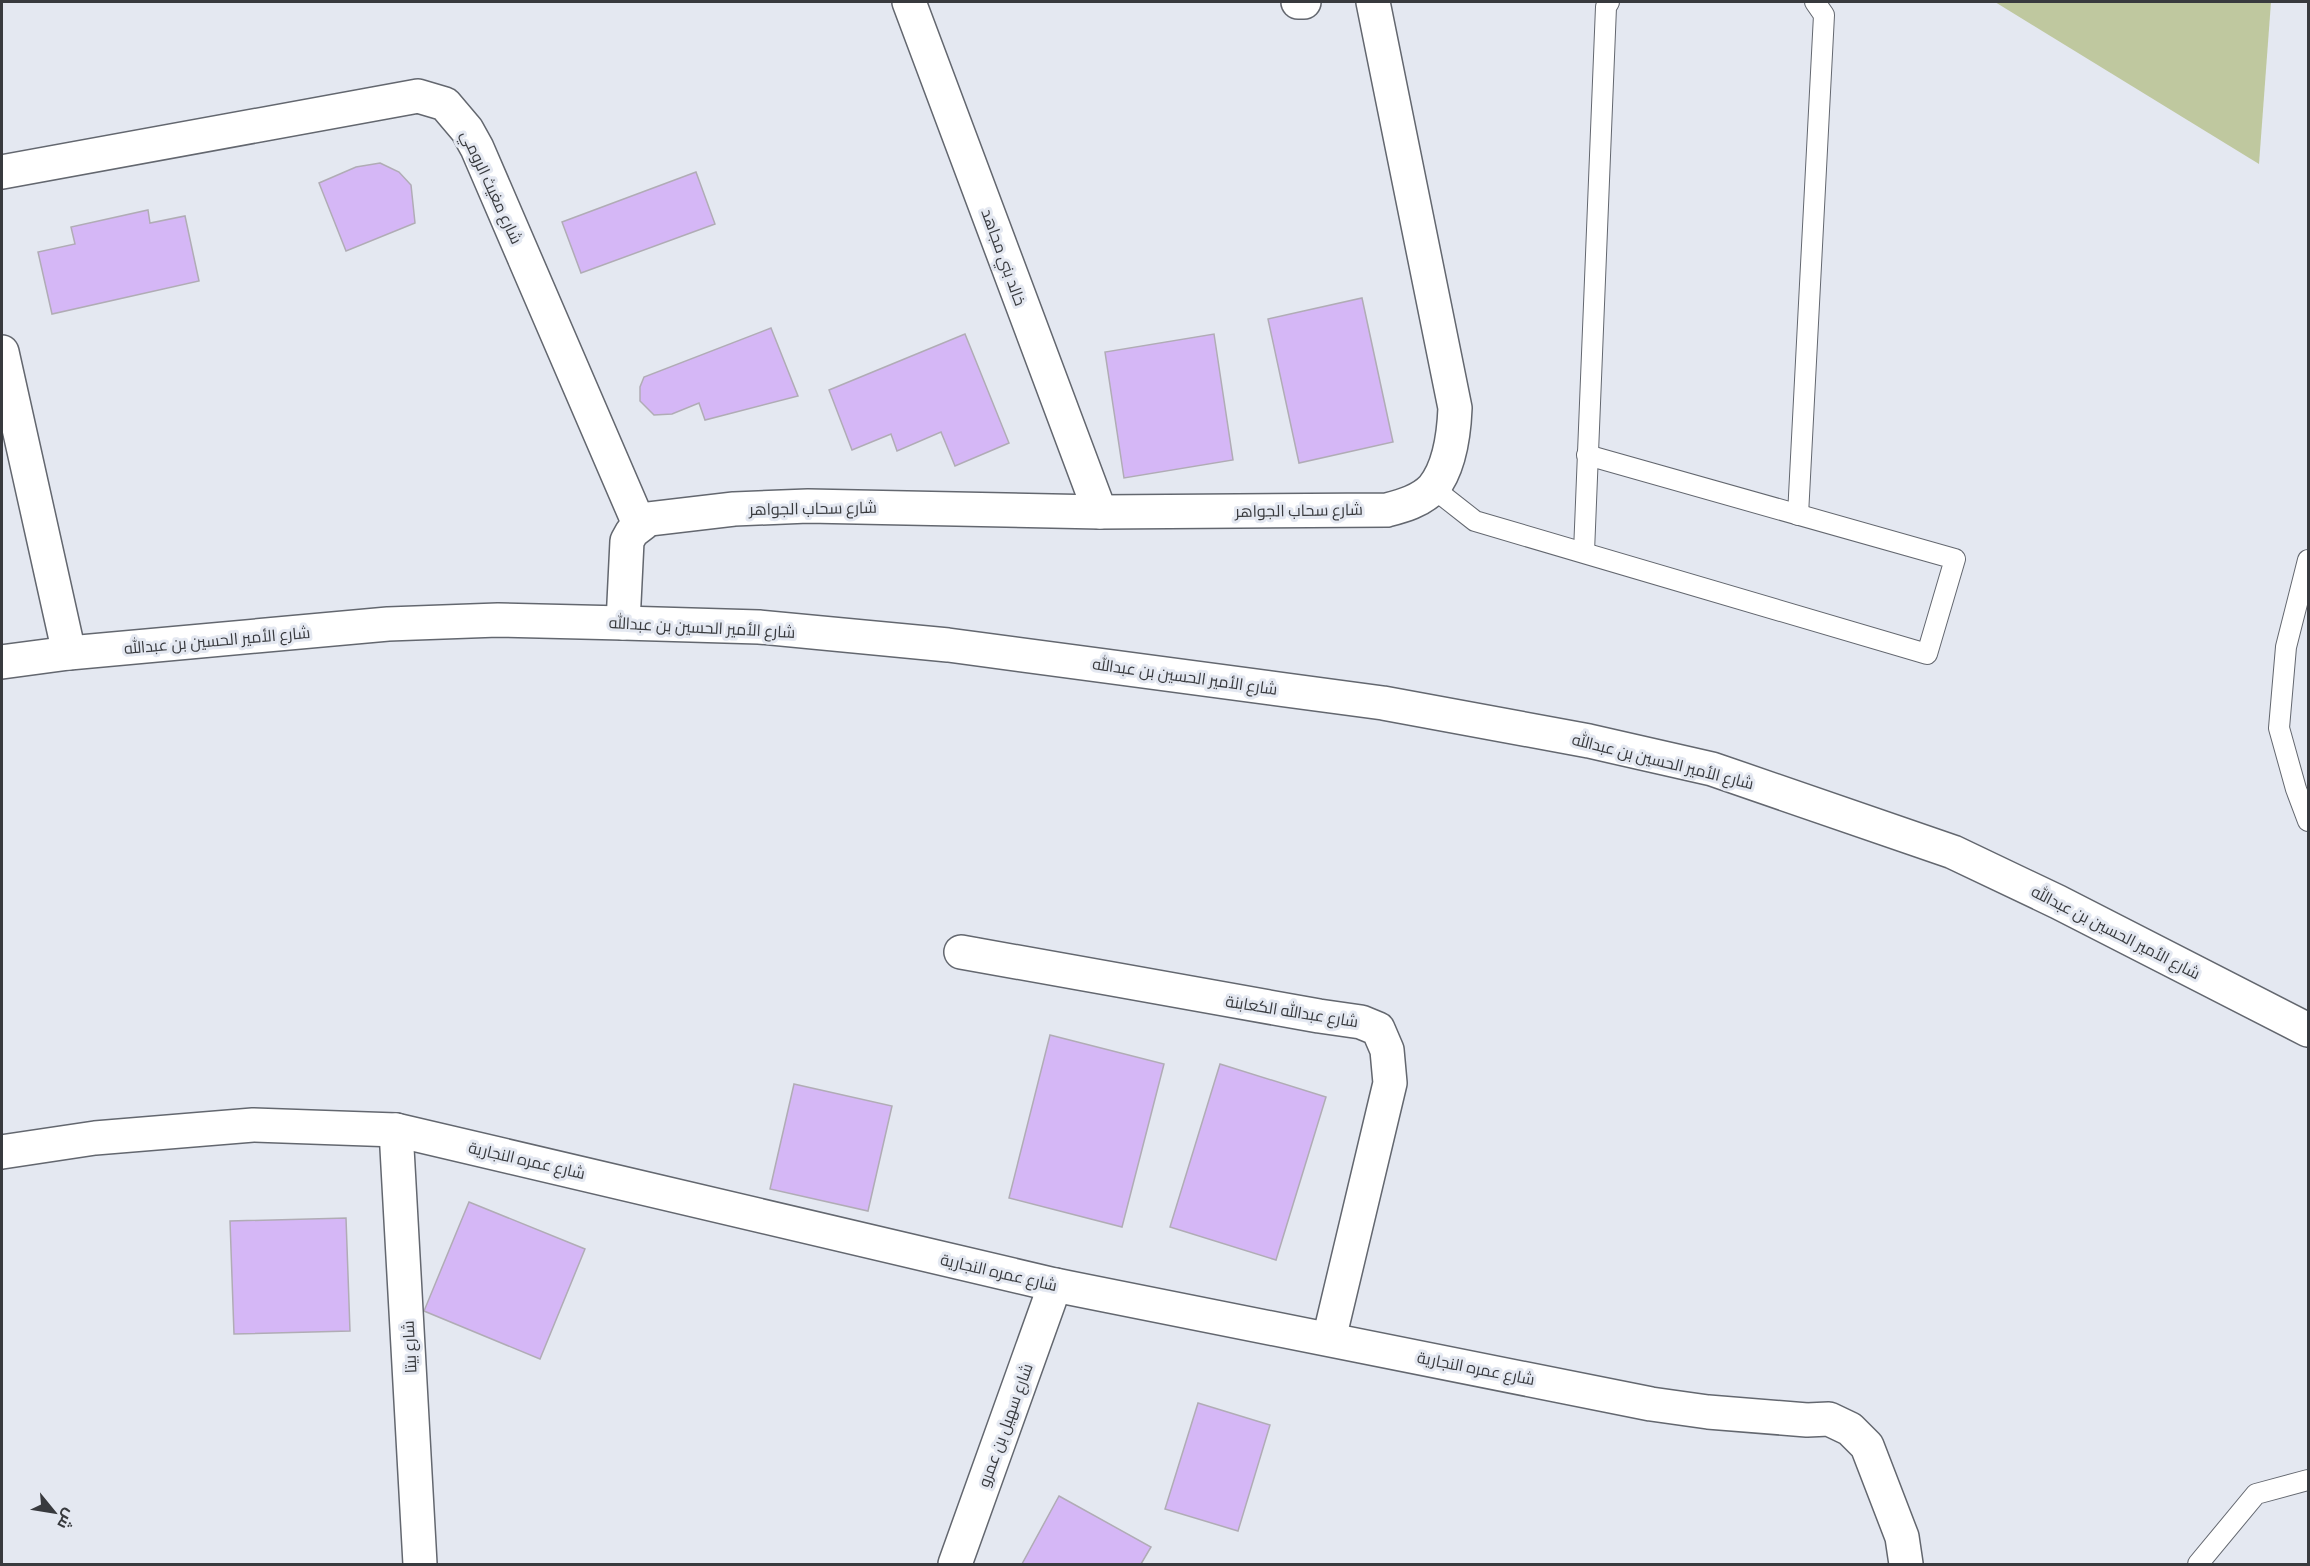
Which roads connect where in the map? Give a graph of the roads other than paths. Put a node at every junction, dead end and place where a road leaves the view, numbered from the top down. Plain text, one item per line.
1 (909, 2) edge
2 (1298, 2) edge
3 (1304, 2) edge
4 (1373, 2) edge
5 (1609, 2) edge
6 (1815, 2) edge
7 (2, 172) edge
8 (2, 352) edge
9 (1587, 455) junction
10 (1433, 488) junction
11 (1100, 512) junction
12 (1798, 514) junction
13 (650, 521) junction
14 (1584, 552) junction
15 (2308, 560) edge
16 (623, 622) junction
17 (69, 653) junction
18 (2, 662) edge
19 (2308, 821) edge
20 (961, 952) dead end
21 (2308, 1030) edge
22 (396, 1130) junction
23 (2, 1152) edge
24 (1055, 1285) junction
25 (1329, 1339) junction
26 (2308, 1480) edge
27 (420, 1564) edge
28 (955, 1564) edge
29 (1906, 1564) edge
30 (2198, 1564) edge

1 - 11 street, خالد بني مجاهد
2 - 3 street
4 - 10 street
5 - 9 lane
6 - 12 lane
7 - 13 street, شارع مغيث الرومي
8 - 17 street
9 - 12 lane
9 - 14 lane
10 - 11 street, شارع سحاب الجواهر
10 - 14 lane
11 - 13 street, شارع سحاب الجواهر
12 - 14 lane
13 - 16 street
15 - 19 lane
16 - 17 street, شارع الأمير الحسين بن عبدالله
16 - 21 street, شارع الأمير الحسين بن عبدالله
17 - 18 street, شارع الأمير الحسين بن عبدالله
20 - 25 street, شارع عبدالله الكعابنة
22 - 23 street, شارع عمره النجارية
22 - 24 street, شارع عمره النجارية
22 - 27 street, شارع بيتا
24 - 25 street, شارع عمره النجارية
24 - 28 street, شارع سهيل بن عمرو
25 - 29 street, شارع عمره النجارية
26 - 30 lane

